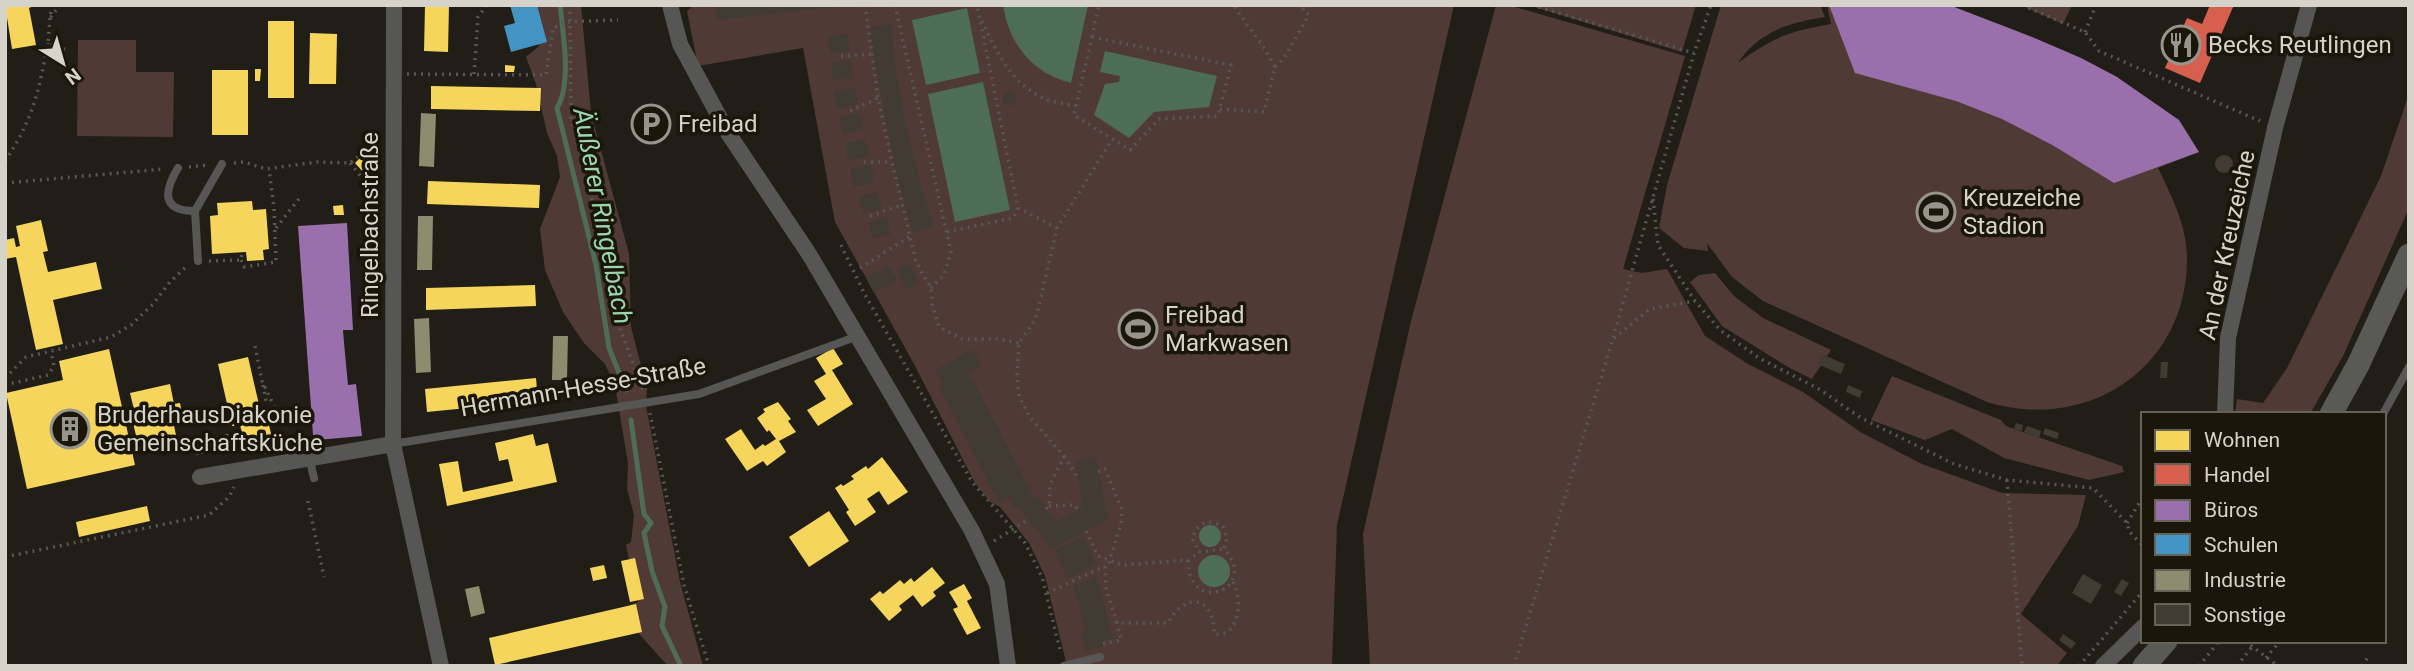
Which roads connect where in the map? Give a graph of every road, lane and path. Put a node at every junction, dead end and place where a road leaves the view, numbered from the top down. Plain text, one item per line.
1 (52, 5) edge
2 (60, 5) edge
3 (394, 5) edge
4 (487, 5) edge
5 (570, 5) edge
6 (670, 5) edge
7 (895, 5) edge
8 (977, 5) edge
9 (1099, 5) edge
10 (1233, 5) edge
11 (1300, 5) edge
12 (1532, 5) edge
13 (1711, 5) edge
14 (2022, 5) edge
15 (2096, 5) edge
16 (2309, 5) edge
17 (867, 6) edge
18 (979, 14) junction
19 (50, 18) junction
20 (618, 20) dead end
21 (571, 22) junction
22 (2085, 32) junction
23 (1092, 37) junction
24 (48, 43) junction
25 (65, 49) dead end
26 (1694, 53) junction
27 (871, 54) junction
28 (841, 56) dead end
29 (1275, 68) junction
30 (394, 74) junction
31 (474, 74) junction
32 (878, 98) junction
33 (1076, 106) junction
34 (1220, 109) junction
35 (850, 111) dead end
36 (2275, 128) junction
37 (1112, 140) junction
38 (5, 161) edge
39 (864, 162) dead end
40 (892, 162) junction
41 (349, 163) dead end
42 (222, 164) dead end
43 (384, 164) dead end
44 (178, 168) dead end
45 (269, 169) dead end
46 (302, 195) dead end
47 (1653, 197) junction
48 (902, 205) junction
49 (1018, 208) junction
50 (195, 211) junction
51 (870, 216) dead end
52 (1057, 228) junction
53 (275, 230) junction
54 (947, 232) junction
55 (910, 236) junction
56 (841, 245) dead end
57 (242, 252) dead end
58 (2409, 255) edge
59 (241, 260) junction
60 (198, 261) junction
61 (860, 268) dead end
62 (931, 288) junction
63 (1695, 301) junction
64 (858, 336) junction
65 (1613, 338) junction
66 (1019, 343) junction
67 (255, 346) dead end
68 (51, 351) junction
69 (2409, 367) edge
70 (5, 378) edge
71 (5, 385) edge
72 (649, 403) junction
73 (275, 406) dead end
74 (2225, 412) edge
75 (2332, 412) edge
76 (2384, 412) edge
77 (393, 444) junction
78 (1064, 456) junction
79 (309, 457) junction
80 (243, 469) junction
81 (1098, 471) dead end
82 (200, 477) dead end
83 (314, 478) dead end
84 (1078, 478) dead end
85 (2007, 480) junction
86 (2141, 499) edge
87 (309, 501) dead end
88 (1078, 510) dead end
89 (1029, 519) dead end
90 (2127, 523) junction
91 (1014, 528) junction
92 (1086, 531) dead end
93 (2141, 544) edge
94 (1224, 549) junction
95 (981, 550) junction
96 (1200, 552) junction
97 (5, 557) edge
98 (1188, 560) junction
99 (1107, 564) junction
100 (324, 577) dead end
101 (1233, 582) junction
102 (2141, 593) edge
103 (1046, 594) junction
104 (1117, 623) junction
105 (2141, 629) edge
106 (2164, 643) edge
107 (2217, 643) edge
108 (2247, 643) edge
109 (2278, 643) edge
110 (1104, 644) dead end
111 (2252, 647) junction
112 (1100, 657) dead end
113 (2368, 657) dead end
114 (2266, 658) junction
115 (441, 666) edge
116 (709, 666) edge
117 (1008, 666) edge
118 (1064, 666) edge
119 (1514, 666) edge
120 (2022, 666) edge
121 (2079, 666) edge
122 (2103, 666) edge
123 (2144, 666) edge
124 (2199, 666) edge
125 (2237, 666) edge
126 (2278, 666) edge
127 (2362, 666) edge

1 - 19 path
2 - 19 path
3 - 30 street, Ringelbachstraße
4 - 31 path
5 - 21 path
6 - 64 street
7 - 54 path
8 - 18 path
9 - 23 path
10 - 29 path
11 - 29 path
12 - 26 path
13 - 26 path
14 - 22 path
15 - 22 path
16 - 36 street, An der Kreuzeiche
17 - 27 path
18 - 33 path
18 - 49 path
19 - 24 path
20 - 21 path
21 - 31 path
21 - 72 path
22 - 36 path
23 - 33 path
23 - 34 path
24 - 25 path
24 - 38 path
26 - 47 path
27 - 28 path
27 - 32 path
29 - 34 path
30 - 31 path
30 - 77 street, Ringelbachstraße
32 - 35 path
32 - 40 path
33 - 37 path
34 - 37 path
36 - 74 street, An der Kreuzeiche
37 - 52 path
39 - 40 path
40 - 48 path
41 - 43 path
42 - 50 lane
44 - 50 lane
45 - 53 path
46 - 53 path
47 - 63 path
47 - 65 path
48 - 51 path
48 - 55 path
49 - 52 path
49 - 54 path
50 - 60 lane
52 - 66 path
53 - 59 path
54 - 62 path
55 - 61 path
55 - 62 path
56 - 91 path
57 - 59 path
58 - 75 main road
59 - 60 path
60 - 68 path
62 - 66 path
63 - 65 path
63 - 85 path
64 - 72 lane, Hermann-Hesse-Straße
64 - 95 street
65 - 119 path
66 - 78 path
67 - 73 path
68 - 70 path
68 - 71 path
69 - 76 lane
72 - 77 lane, Hermann-Hesse-Straße
72 - 116 path
77 - 79 street
77 - 115 street, Ringelbachstraße
78 - 84 path
78 - 88 path
79 - 80 street
79 - 83 lane
80 - 82 street
80 - 97 path
81 - 99 path
85 - 90 path
85 - 120 path
86 - 90 path
87 - 100 path
89 - 91 path
90 - 93 path
91 - 95 path
91 - 103 path
92 - 99 path
94 - 96 path
94 - 96 path
94 - 101 path
95 - 117 street
96 - 98 path
98 - 99 path
98 - 101 path
99 - 103 path
99 - 104 path
101 - 104 path
102 - 121 path
103 - 118 path
104 - 110 path
105 - 122 street
106 - 123 main road
107 - 124 path
108 - 111 path
109 - 114 path
111 - 114 path
111 - 125 path
112 - 118 lane
113 - 127 path
114 - 126 path

